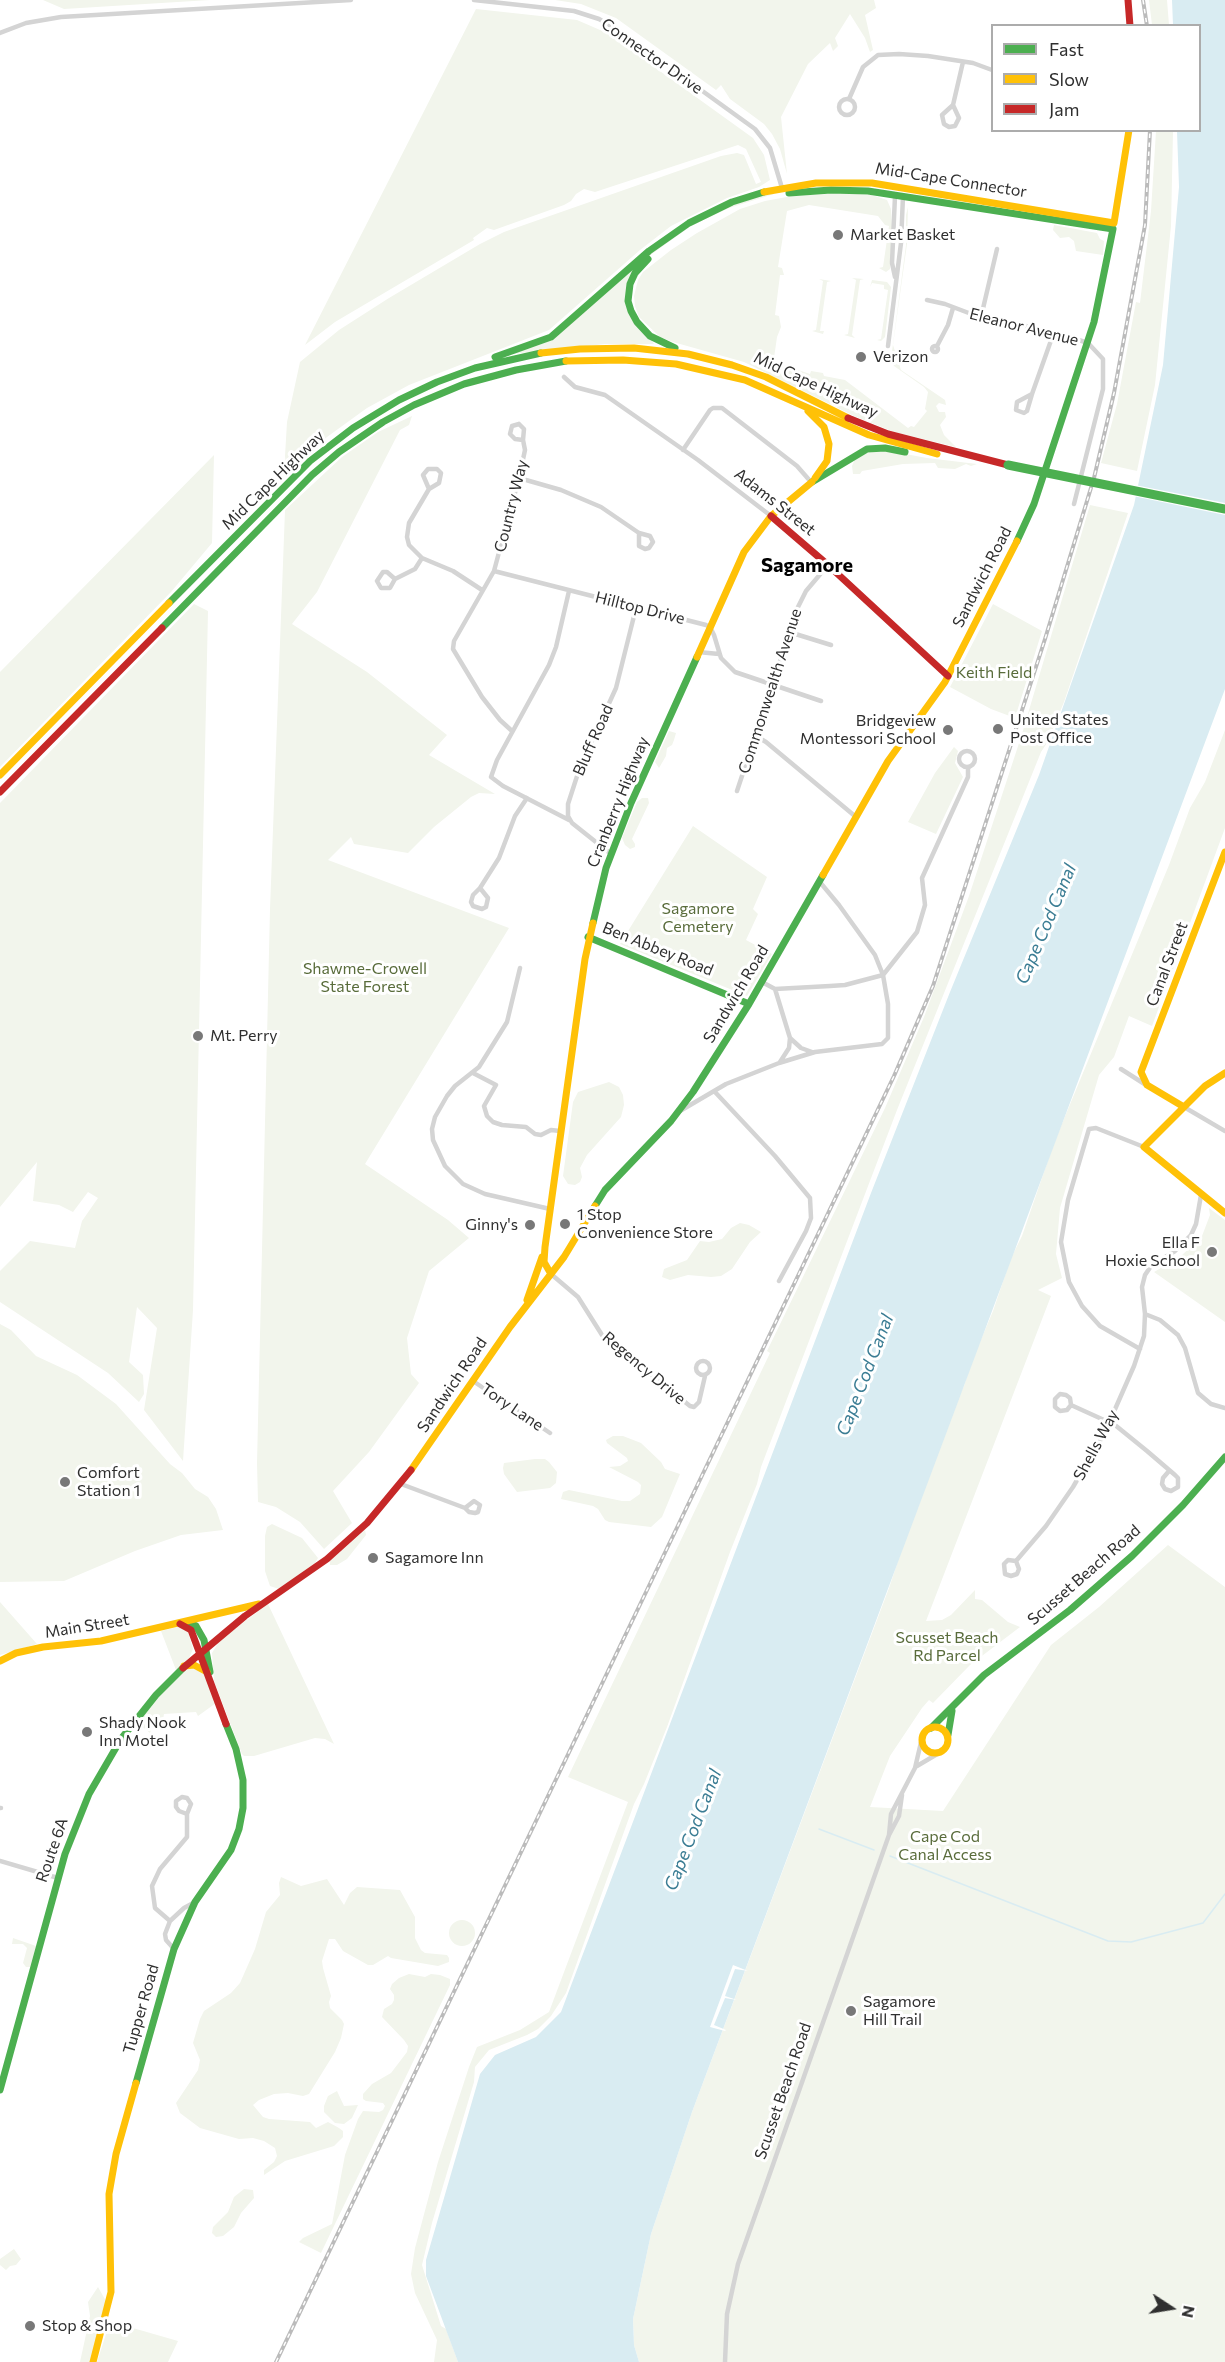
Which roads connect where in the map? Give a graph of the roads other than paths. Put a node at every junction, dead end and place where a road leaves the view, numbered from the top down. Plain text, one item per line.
1 (351, 0) edge
2 (474, 0) edge
3 (1128, 0) edge
4 (1131, 24) edge
5 (0, 33) edge
6 (963, 62) junction
7 (991, 69) edge
8 (849, 99) dead end
9 (953, 105) junction
10 (1129, 132) edge
11 (782, 191) junction
12 (900, 191) junction
13 (1118, 200) junction
14 (1096, 219) junction
15 (1113, 226) junction
16 (997, 249) dead end
17 (927, 300) dead end
18 (952, 308) junction
19 (981, 317) junction
20 (1054, 332) junction
21 (1088, 343) junction
22 (888, 346) dead end
23 (937, 346) dead end
24 (706, 358) junction
25 (564, 377) dead end
26 (437, 382) junction
27 (1032, 394) dead end
28 (796, 401) junction
29 (523, 441) dead end
30 (683, 450) junction
31 (984, 460) junction
32 (519, 478) junction
33 (812, 482) junction
34 (429, 489) junction
35 (1074, 504) dead end
36 (1225, 509) edge
37 (771, 516) junction
38 (639, 533) dead end
39 (422, 558) junction
40 (828, 565) junction
41 (494, 572) junction
42 (395, 579) dead end
43 (483, 590) junction
44 (569, 591) junction
45 (636, 608) junction
46 (710, 627) junction
47 (789, 632) junction
48 (831, 645) dead end
49 (698, 652) junction
50 (719, 654) junction
51 (948, 676) junction
52 (772, 686) junction
53 (820, 701) dead end
54 (512, 731) junction
55 (756, 736) junction
56 (968, 767) dead end
57 (0, 776) edge
58 (737, 791) dead end
59 (0, 792) edge
60 (527, 798) junction
61 (856, 817) junction
62 (569, 820) junction
63 (1225, 852) edge
64 (610, 854) junction
65 (819, 881) junction
66 (480, 888) junction
67 (588, 937) junction
68 (520, 968) dead end
69 (883, 975) junction
70 (762, 982) junction
71 (775, 988) junction
72 (749, 1004) junction
73 (790, 1038) junction
74 (814, 1052) junction
75 (779, 1063) junction
76 (1121, 1069) dead end
77 (473, 1073) junction
78 (1225, 1073) edge
79 (1147, 1085) junction
80 (715, 1092) junction
81 (1184, 1107) junction
82 (680, 1111) junction
83 (560, 1131) junction
84 (1225, 1131) edge
85 (1144, 1147) junction
86 (1201, 1195) junction
87 (550, 1209) junction
88 (1225, 1213) edge
89 (545, 1246) junction
90 (551, 1274) junction
91 (779, 1281) dead end
92 (522, 1311) junction
93 (1145, 1314) junction
94 (1140, 1349) junction
95 (705, 1376) dead end
96 (473, 1381) junction
97 (1071, 1405) dead end
98 (1225, 1408) edge
99 (1110, 1421) junction
100 (550, 1432) dead end
101 (1225, 1457) edge
102 (1170, 1471) junction
103 (401, 1484) junction
104 (465, 1508) dead end
105 (1016, 1561) dead end
106 (264, 1602) junction
107 (183, 1623) junction
108 (203, 1649) junction
109 (0, 1661) edge
110 (184, 1666) junction
111 (207, 1672) junction
112 (211, 1681) junction
113 (954, 1706) junction
114 (931, 1728) junction
115 (948, 1735) junction
116 (922, 1738) junction
117 (939, 1753) junction
118 (915, 1768) junction
119 (187, 1814) dead end
120 (0, 1861) edge
121 (58, 1878) junction
122 (195, 1902) junction
123 (170, 1921) junction
124 (174, 1949) junction
125 (0, 2090) edge
126 (93, 2362) edge
127 (725, 2362) edge

1 - 5 street
2 - 11 street, Connector Drive
3 - 4 main road
6 - 7 street
6 - 8 street
6 - 9 street
9 - 9 street
10 - 13 main road, Sandwich Road
11 - 12 main road, Mid-Cape Connector
11 - 24 main road
11 - 26 main road
12 - 14 main road, Mid-Cape Connector
12 - 15 main road, Mid-Cape Connector
12 - 22 street
13 - 14 main road
13 - 15 main road, Sandwich Road
14 - 15 main road, Mid-Cape Connector
15 - 21 main road, Sandwich Road
16 - 19 street
17 - 18 street, Eleanor Avenue
18 - 19 street, Eleanor Avenue
18 - 23 street
19 - 20 street, Eleanor Avenue
20 - 21 street, Eleanor Avenue
20 - 27 street
21 - 35 street
21 - 51 main road, Sandwich Road
24 - 26 main road, Mid Cape Highway
24 - 31 main road, Mid Cape Highway
25 - 30 street, Adams Street
26 - 57 main road, Mid Cape Highway
28 - 31 main road, Mid Cape Highway
28 - 33 main road
28 - 59 main road, Mid Cape Highway
29 - 32 street, Country Way
30 - 33 street
30 - 37 street, Adams Street
31 - 33 main road
31 - 36 main road, Mid Cape Highway, bridge
32 - 38 street
32 - 41 street, Country Way
33 - 37 main road, Cranberry Highway
34 - 34 street
34 - 39 street
37 - 40 main road, Adams Street
37 - 46 main road, Cranberry Highway
39 - 42 street
39 - 43 street
40 - 47 street, Commonwealth Avenue
40 - 51 main road, Adams Street
41 - 43 street
41 - 44 street, Hilltop Drive
43 - 54 street
44 - 45 street, Hilltop Drive
44 - 54 street
45 - 46 street, Hilltop Drive
45 - 62 street, Bluff Road
46 - 49 main road, Cranberry Highway
46 - 50 street
47 - 48 street
47 - 52 street, Commonwealth Avenue
49 - 50 street
49 - 64 main road, Cranberry Highway
50 - 52 street
51 - 61 main road, Sandwich Road
52 - 53 street
52 - 55 street, Commonwealth Avenue
54 - 60 street
55 - 58 street, Commonwealth Avenue
55 - 61 street
56 - 69 street
60 - 62 street
60 - 66 street
61 - 65 main road, Sandwich Road
62 - 64 street
63 - 79 main road, Canal Street
64 - 67 main road, Cranberry Highway
65 - 69 street
65 - 70 main road, Sandwich Road
66 - 66 street
67 - 72 main road, Ben Abbey Road
67 - 83 main road, Cranberry Highway
68 - 77 street
69 - 71 street
69 - 74 street
70 - 71 street
70 - 72 main road, Sandwich Road
71 - 73 street
72 - 82 main road, Sandwich Road
73 - 74 street
73 - 75 street
74 - 75 street
75 - 80 street
76 - 79 street
77 - 83 street
77 - 87 street
78 - 81 main road
79 - 81 main road
80 - 82 street
80 - 91 street
81 - 84 street
81 - 85 main road
82 - 90 main road, Sandwich Road
83 - 87 main road, Cranberry Highway
85 - 86 main road
85 - 94 street
86 - 88 main road
86 - 93 street, Shells Way
87 - 89 main road, Cranberry Highway
89 - 90 main road, Cranberry Highway
89 - 92 main road, Cranberry Highway
90 - 92 main road, Sandwich Road
90 - 95 street, Regency Drive
92 - 96 main road, Sandwich Road
93 - 94 street, Shells Way
93 - 98 street
94 - 99 street, Shells Way
96 - 100 street, Tory Lane
96 - 103 main road, Sandwich Road
97 - 99 street
99 - 102 street
99 - 105 street, Shells Way
101 - 113 main road, Scusset Beach Road
102 - 102 street
103 - 104 street
103 - 106 main road, Sandwich Road
106 - 107 main road, Main Street
106 - 108 main road, Sandwich Road
107 - 108 main road
107 - 109 main road, Main Street
108 - 110 main road, Route 6A
108 - 111 main road, Tupper Road
108 - 112 main road, Tupper Road
110 - 111 main road
110 - 121 main road, Route 6A
111 - 112 main road, Tupper Road
112 - 122 main road, Tupper Road
113 - 114 main road, Scusset Beach Road
113 - 115 main road
114 - 115 main road
114 - 116 main road, Scusset Beach Road
115 - 117 main road
116 - 117 main road
116 - 118 street, Scusset Beach Road
117 - 118 street
118 - 127 street, Scusset Beach Road
119 - 123 street
120 - 121 street
121 - 125 main road, Route 6A
122 - 123 street
122 - 124 main road, Tupper Road
123 - 124 street
124 - 126 main road, Tupper Road

